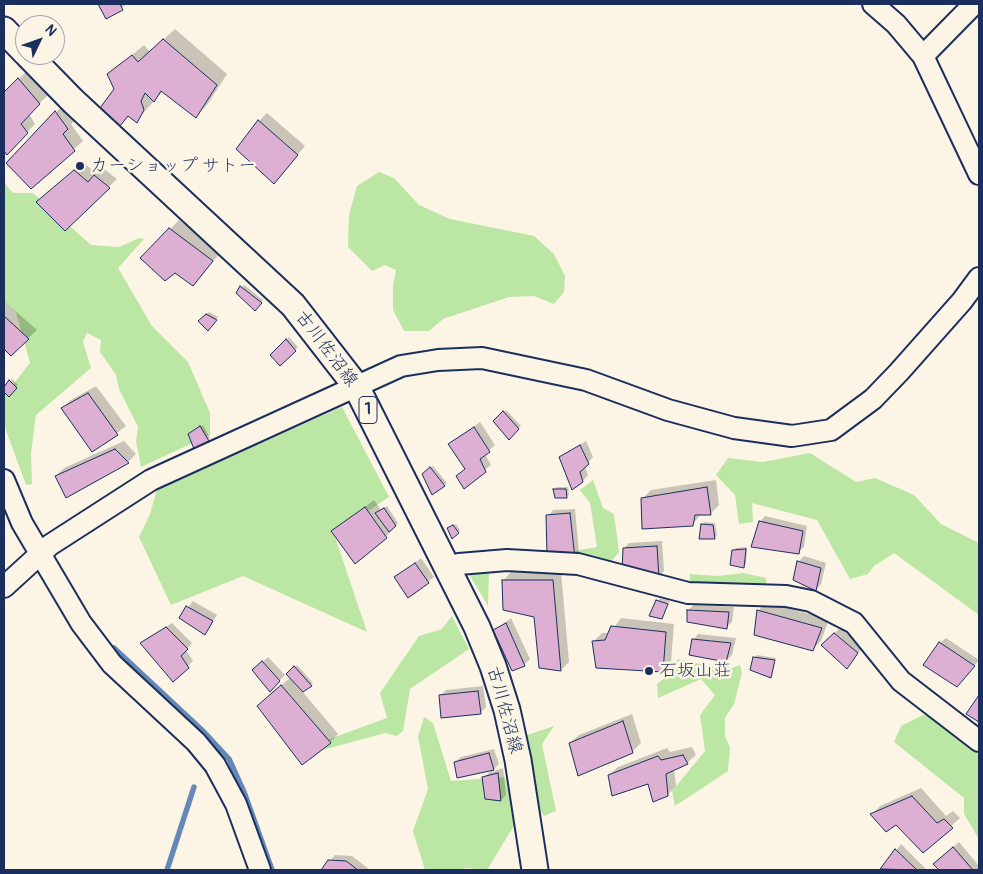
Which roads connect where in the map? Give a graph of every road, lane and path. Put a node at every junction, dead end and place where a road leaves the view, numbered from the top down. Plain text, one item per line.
1 (873, 4) edge
2 (974, 4) edge
3 (4, 30) edge
4 (15, 42) edge
5 (923, 56) junction
6 (38, 65) edge
7 (979, 174) edge
8 (979, 278) edge
9 (356, 386) junction
10 (4, 480) edge
11 (40, 554) junction
12 (447, 568) junction
13 (4, 587) edge
14 (979, 741) edge
15 (260, 870) edge
16 (535, 870) edge

1 - 5 street
2 - 5 street
3 - 4 main road
5 - 7 street
6 - 9 main road, 古川佐沼線 / 1
8 - 9 street
9 - 11 street
9 - 12 main road, 古川佐沼線 / 1
10 - 11 street
11 - 13 street
11 - 15 street
12 - 14 street
12 - 16 main road, 古川佐沼線 / 1

